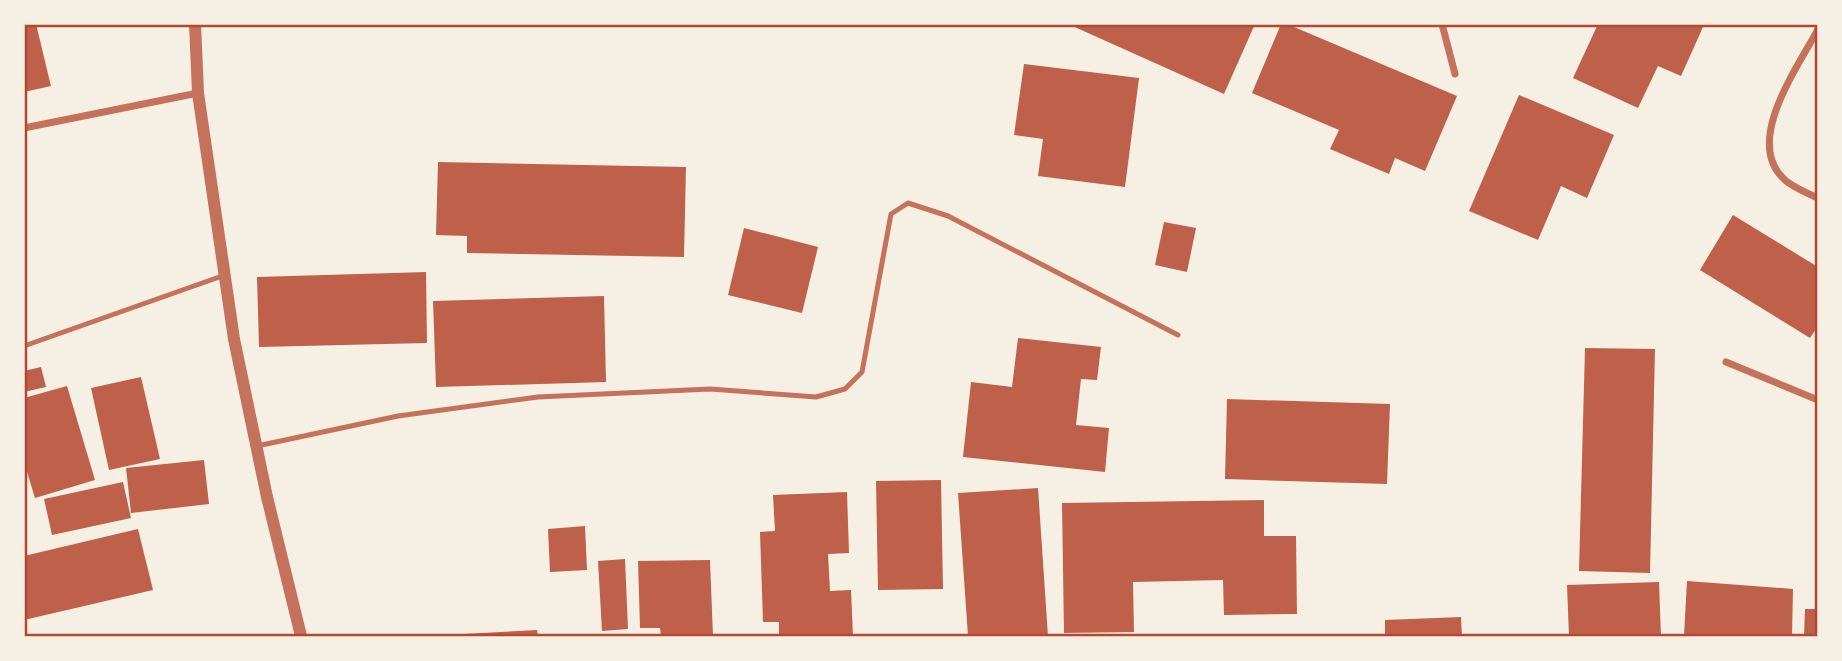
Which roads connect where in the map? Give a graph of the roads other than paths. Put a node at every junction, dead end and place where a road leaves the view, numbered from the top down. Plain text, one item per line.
1 (194, 24) edge
2 (1442, 24) edge
3 (1818, 29) edge
4 (1455, 74) dead end
5 (198, 93) junction
6 (24, 128) edge
7 (1818, 198) edge
8 (225, 275) junction
9 (1178, 335) dead end
10 (24, 346) edge
11 (1726, 362) dead end
12 (1818, 400) edge
13 (257, 446) junction
14 (301, 636) edge

1 - 5 street
2 - 4 street
3 - 7 street
5 - 6 street
5 - 8 street
8 - 10 lane
8 - 13 street
9 - 13 lane
11 - 12 street
13 - 14 street

